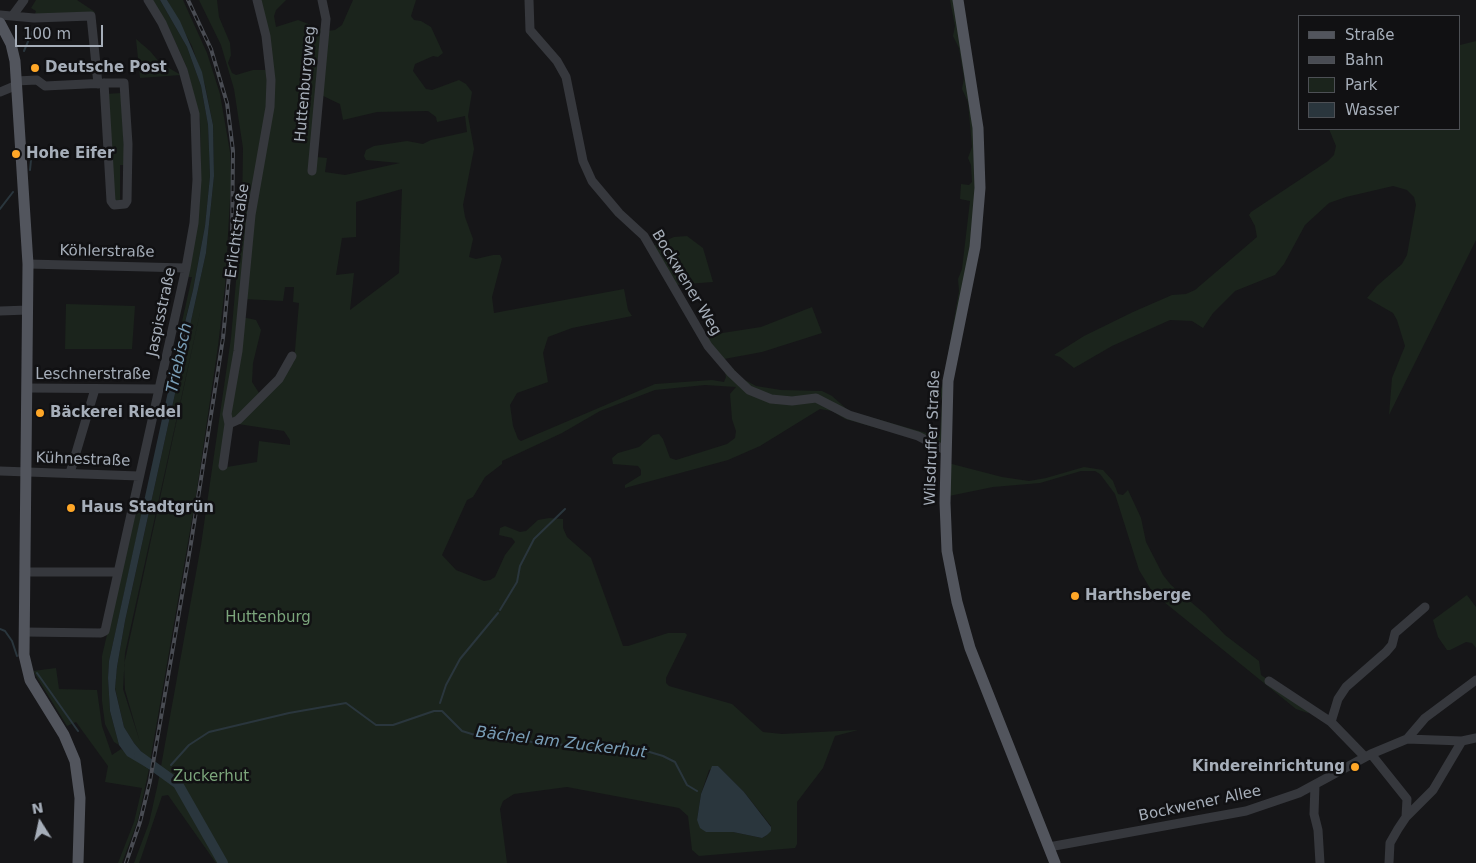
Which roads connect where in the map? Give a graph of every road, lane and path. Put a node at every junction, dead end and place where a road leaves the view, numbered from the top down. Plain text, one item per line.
1 (24, 0) edge
2 (148, 0) edge
3 (256, 0) edge
4 (322, 0) edge
5 (529, 0) edge
6 (958, 0) edge
7 (0, 15) edge
8 (12, 15) junction
9 (0, 24) edge
10 (17, 83) junction
11 (101, 84) junction
12 (0, 92) edge
13 (312, 171) dead end
14 (28, 264) junction
15 (186, 268) junction
16 (28, 310) junction
17 (0, 311) edge
18 (292, 356) dead end
19 (27, 388) junction
20 (95, 389) junction
21 (159, 389) junction
22 (229, 424) junction
23 (945, 450) junction
24 (224, 466) dead end
25 (0, 471) edge
26 (26, 472) junction
27 (70, 473) junction
28 (140, 476) junction
29 (25, 572) junction
30 (118, 572) junction
31 (1425, 607) dead end
32 (24, 632) junction
33 (1476, 680) edge
34 (1269, 681) dead end
35 (1331, 722) junction
36 (1476, 738) edge
37 (1408, 739) junction
38 (1462, 741) junction
39 (1368, 755) junction
40 (1315, 785) junction
41 (1406, 817) junction
42 (1049, 847) junction
43 (78, 863) edge
44 (1056, 863) edge
45 (1320, 863) edge
46 (1389, 863) edge

1 - 8 street
2 - 15 street, Jaspisstraße
3 - 22 street, Erlichtstraße
4 - 13 street, Huttenburgweg
5 - 23 street, Bockwener Weg
6 - 23 main road, Wilsdruffer Straße
7 - 8 street
8 - 11 street
9 - 10 main road
10 - 11 street
10 - 12 street
10 - 14 main road
11 - 11 street
14 - 15 street, Köhlerstraße
14 - 16 main road
15 - 21 street, Jaspisstraße
16 - 17 street
16 - 19 main road
18 - 22 street
19 - 20 street, Leschnerstraße
19 - 26 main road
20 - 21 street, Leschnerstraße
20 - 27 street
21 - 28 street, Jaspisstraße
22 - 24 street, Erlichtstraße
23 - 42 main road, Wilsdruffer Straße
25 - 26 street, Kühnestraße
26 - 27 street, Kühnestraße
26 - 29 main road
27 - 28 street, Kühnestraße
28 - 30 street, Jaspisstraße
29 - 30 street
29 - 32 main road
30 - 32 street, Jaspisstraße
31 - 35 street
32 - 43 main road
33 - 37 street
34 - 35 street
35 - 39 street
36 - 38 street, Bockwener Allee
37 - 38 street, Bockwener Allee
37 - 39 street, Bockwener Allee
38 - 41 street
39 - 40 street, Bockwener Allee
39 - 41 street
40 - 42 street, Bockwener Allee
40 - 45 street
41 - 46 street
42 - 44 main road, Wilsdruffer Straße

